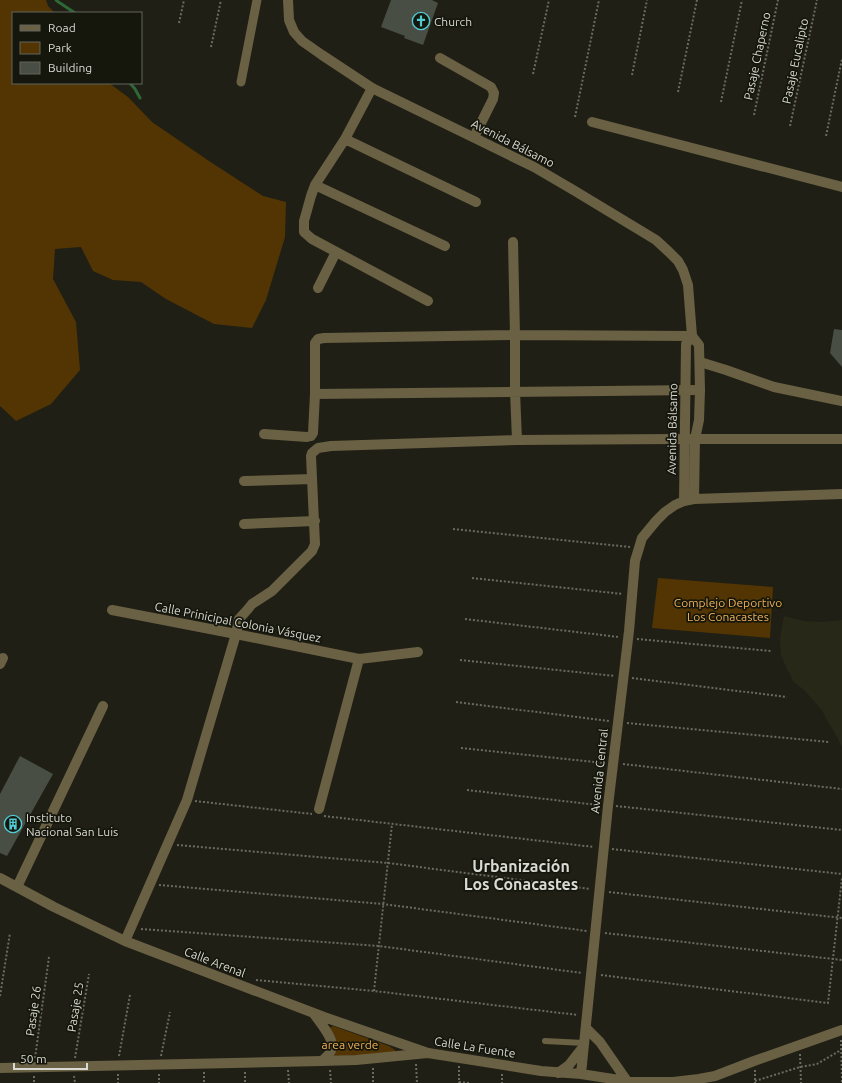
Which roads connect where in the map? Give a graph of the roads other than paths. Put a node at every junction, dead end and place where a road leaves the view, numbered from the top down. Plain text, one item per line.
1 (258, 0) edge
2 (288, 0) edge
3 (440, 58) dead end
4 (241, 82) dead end
5 (372, 88) junction
6 (592, 122) dead end
7 (474, 138) junction
8 (345, 139) junction
9 (315, 185) junction
10 (842, 187) edge
11 (476, 202) dead end
12 (513, 242) dead end
13 (445, 246) dead end
14 (336, 252) junction
15 (318, 288) dead end
16 (428, 301) dead end
17 (515, 335) junction
18 (692, 336) junction
19 (700, 362) junction
20 (686, 390) junction
21 (700, 390) junction
22 (515, 391) junction
23 (315, 394) junction
24 (842, 401) edge
25 (264, 434) dead end
26 (311, 436) junction
27 (690, 439) junction
28 (842, 439) edge
29 (517, 440) junction
30 (318, 448) junction
31 (312, 479) junction
32 (244, 480) dead end
33 (842, 494) edge
34 (689, 500) junction
35 (315, 521) junction
36 (244, 524) dead end
37 (112, 610) dead end
38 (236, 634) junction
39 (418, 652) dead end
40 (359, 659) junction
41 (103, 706) dead end
42 (318, 813) road end
43 (0, 878) edge
44 (17, 887) junction
45 (125, 941) junction
46 (314, 1013) junction
47 (586, 1028) junction
48 (841, 1031) edge
49 (545, 1041) dead end
50 (584, 1045) junction
51 (428, 1053) junction
52 (326, 1061) junction
53 (0, 1068) edge
54 (558, 1073) junction
55 (581, 1074) junction
56 (627, 1080) junction

1 - 4 street
2 - 5 street, Avenida Bálsamo
3 - 7 street
5 - 7 street, Avenida Bálsamo
5 - 8 street
6 - 10 street
7 - 18 street, Avenida Bálsamo
8 - 9 street
8 - 11 street
9 - 13 street
9 - 14 street
12 - 17 street
14 - 15 street
14 - 16 street
17 - 18 street
17 - 22 street
17 - 23 street
18 - 19 street, Avenida Bálsamo
18 - 20 street, Avenida Bálsamo
19 - 21 street, Avenida Bálsamo
19 - 24 street
20 - 21 street
20 - 22 street
20 - 27 street, Avenida Bálsamo
21 - 27 street, Avenida Bálsamo
22 - 23 street
22 - 29 street
23 - 26 street
25 - 26 street
26 - 30 street
27 - 28 street
27 - 29 street
27 - 34 street, Avenida Bálsamo
29 - 30 street
30 - 31 street
31 - 32 street
31 - 35 street
33 - 34 street
34 - 47 street, Avenida Central
35 - 36 street
35 - 38 street
37 - 38 street, Calle Prinicipal Colonia Vásquez
38 - 40 street, Calle Prinicipal Colonia Vásquez
38 - 45 street
39 - 40 street, Calle Prinicipal Colonia Vásquez
40 - 42 street
41 - 44 street
43 - 44 street, Calle Arenal
44 - 45 street, Calle Arenal
45 - 46 street, Calle Arenal
46 - 51 street, Calle Arenal
46 - 52 street
47 - 50 street, Avenida Central
47 - 56 street
48 - 56 street, Calle La Fuente
49 - 50 lane
50 - 54 street
50 - 55 street, Avenida Central
51 - 52 street, Calle La Fuente
51 - 54 street, Calle La Fuente
52 - 53 street, Calle La Fuente
54 - 55 street, Calle La Fuente
55 - 56 street, Calle La Fuente

